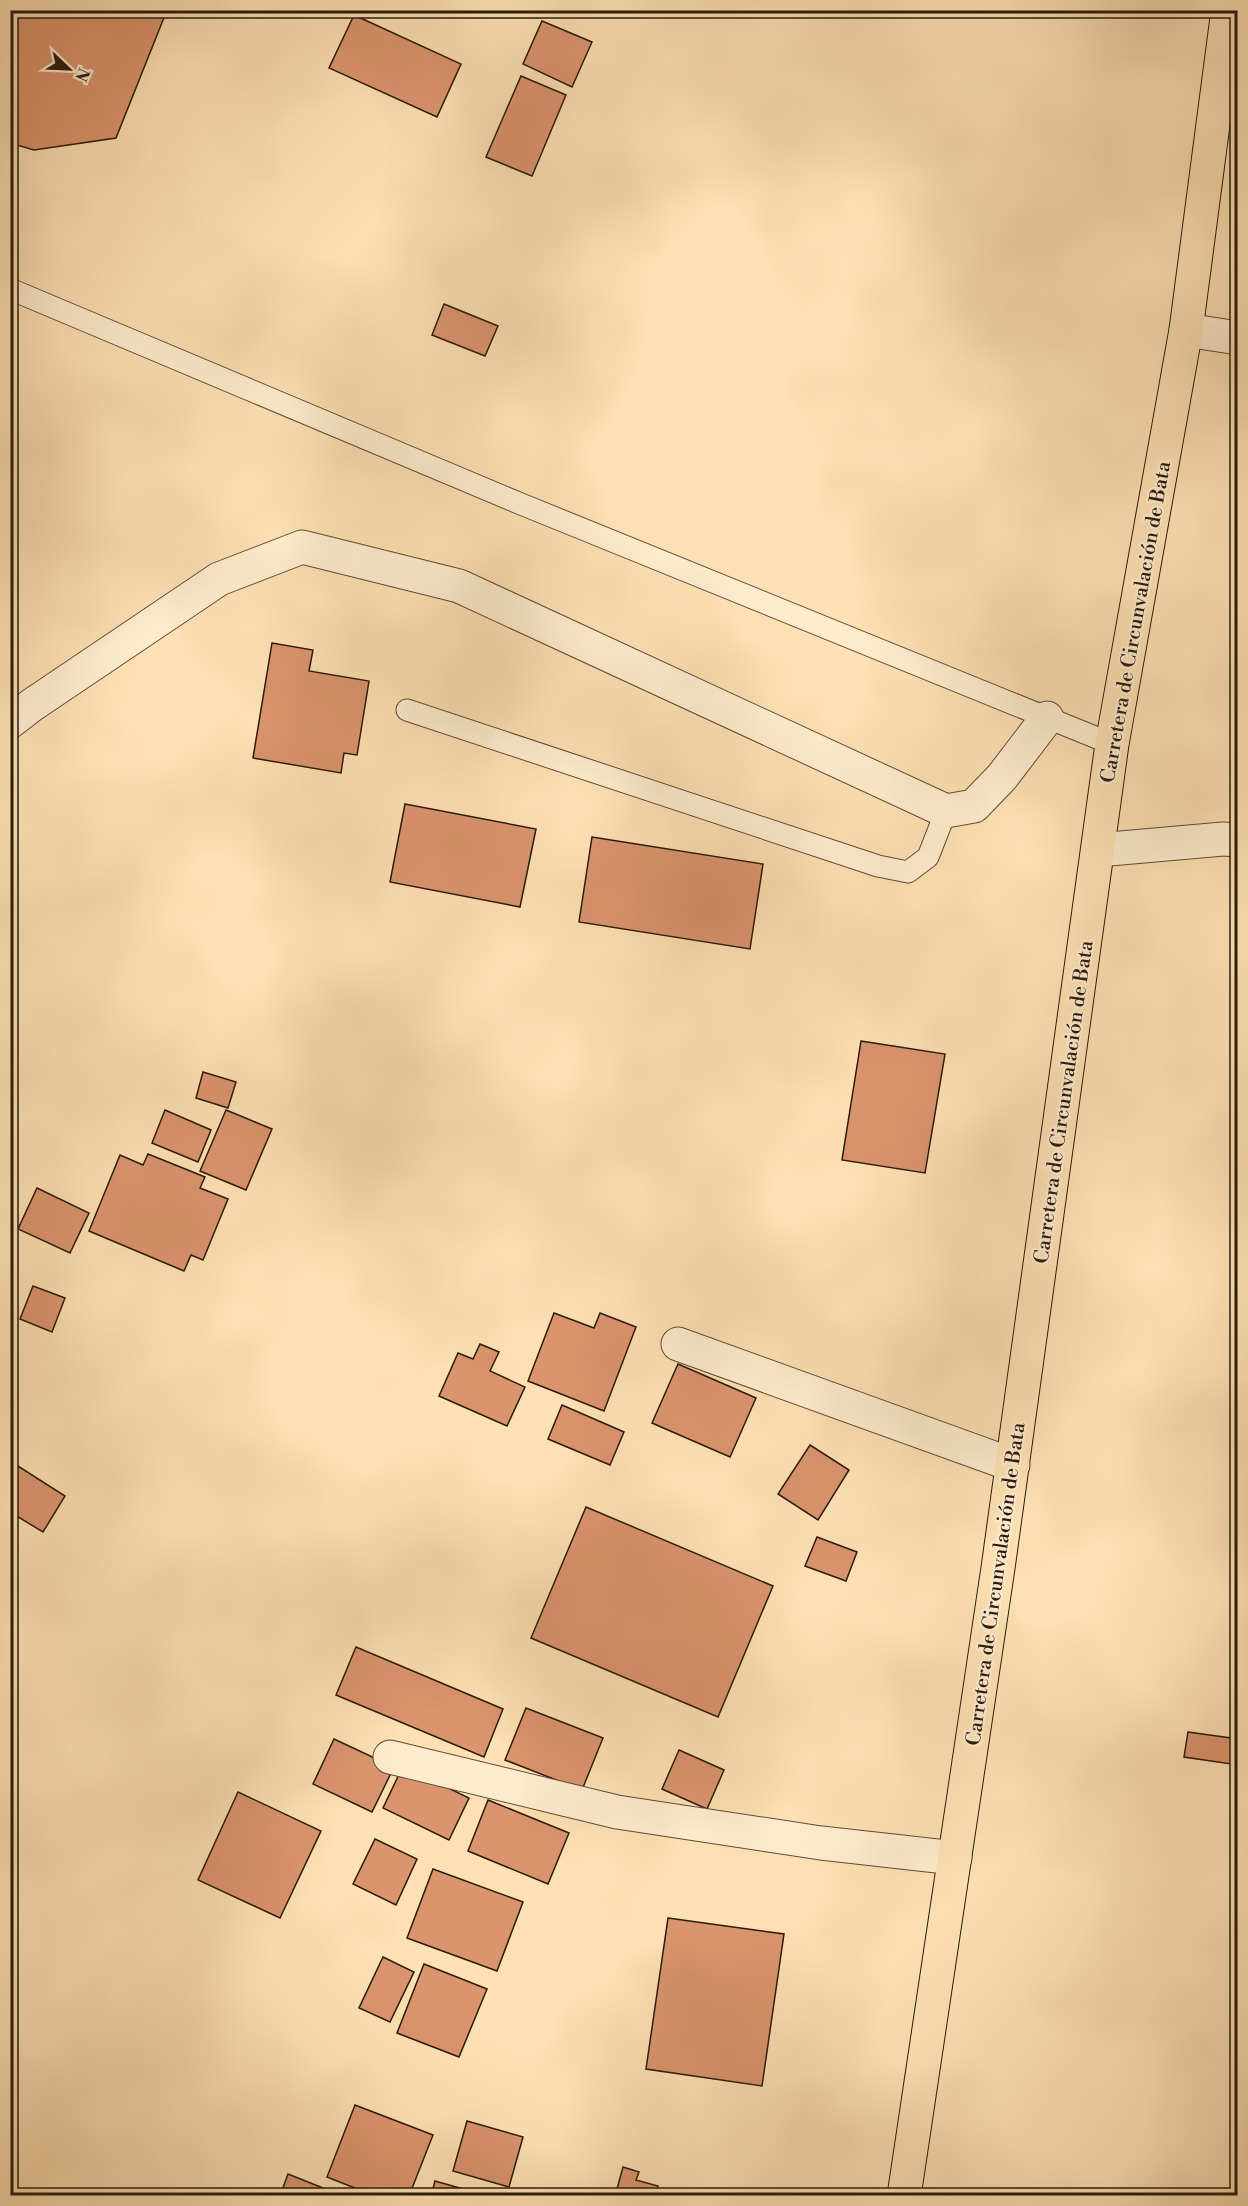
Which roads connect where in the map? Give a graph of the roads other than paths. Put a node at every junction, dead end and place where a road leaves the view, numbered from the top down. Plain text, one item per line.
1 (1228, 10) edge
2 (10, 289) edge
3 (1186, 330) junction
4 (1238, 338) edge
5 (407, 710) dead end
6 (1047, 718) junction
7 (10, 722) edge
8 (1112, 744) junction
9 (946, 811) junction
10 (1238, 840) edge
11 (1098, 850) junction
12 (678, 1344) dead end
13 (1013, 1465) junction
14 (390, 1757) dead end
15 (955, 1858) junction
16 (904, 2196) edge

1 - 3 main road, Carretera de Circunvalación de Bata
2 - 6 lane
3 - 4 street
3 - 8 main road, Carretera de Circunvalación de Bata
5 - 9 lane
6 - 8 lane
6 - 9 street
7 - 9 street
8 - 11 main road, Carretera de Circunvalación de Bata
10 - 11 street
11 - 13 main road, Carretera de Circunvalación de Bata
12 - 13 street
13 - 15 main road, Carretera de Circunvalación de Bata
14 - 15 street
15 - 16 main road, Carretera de Circunvalación de Bata

